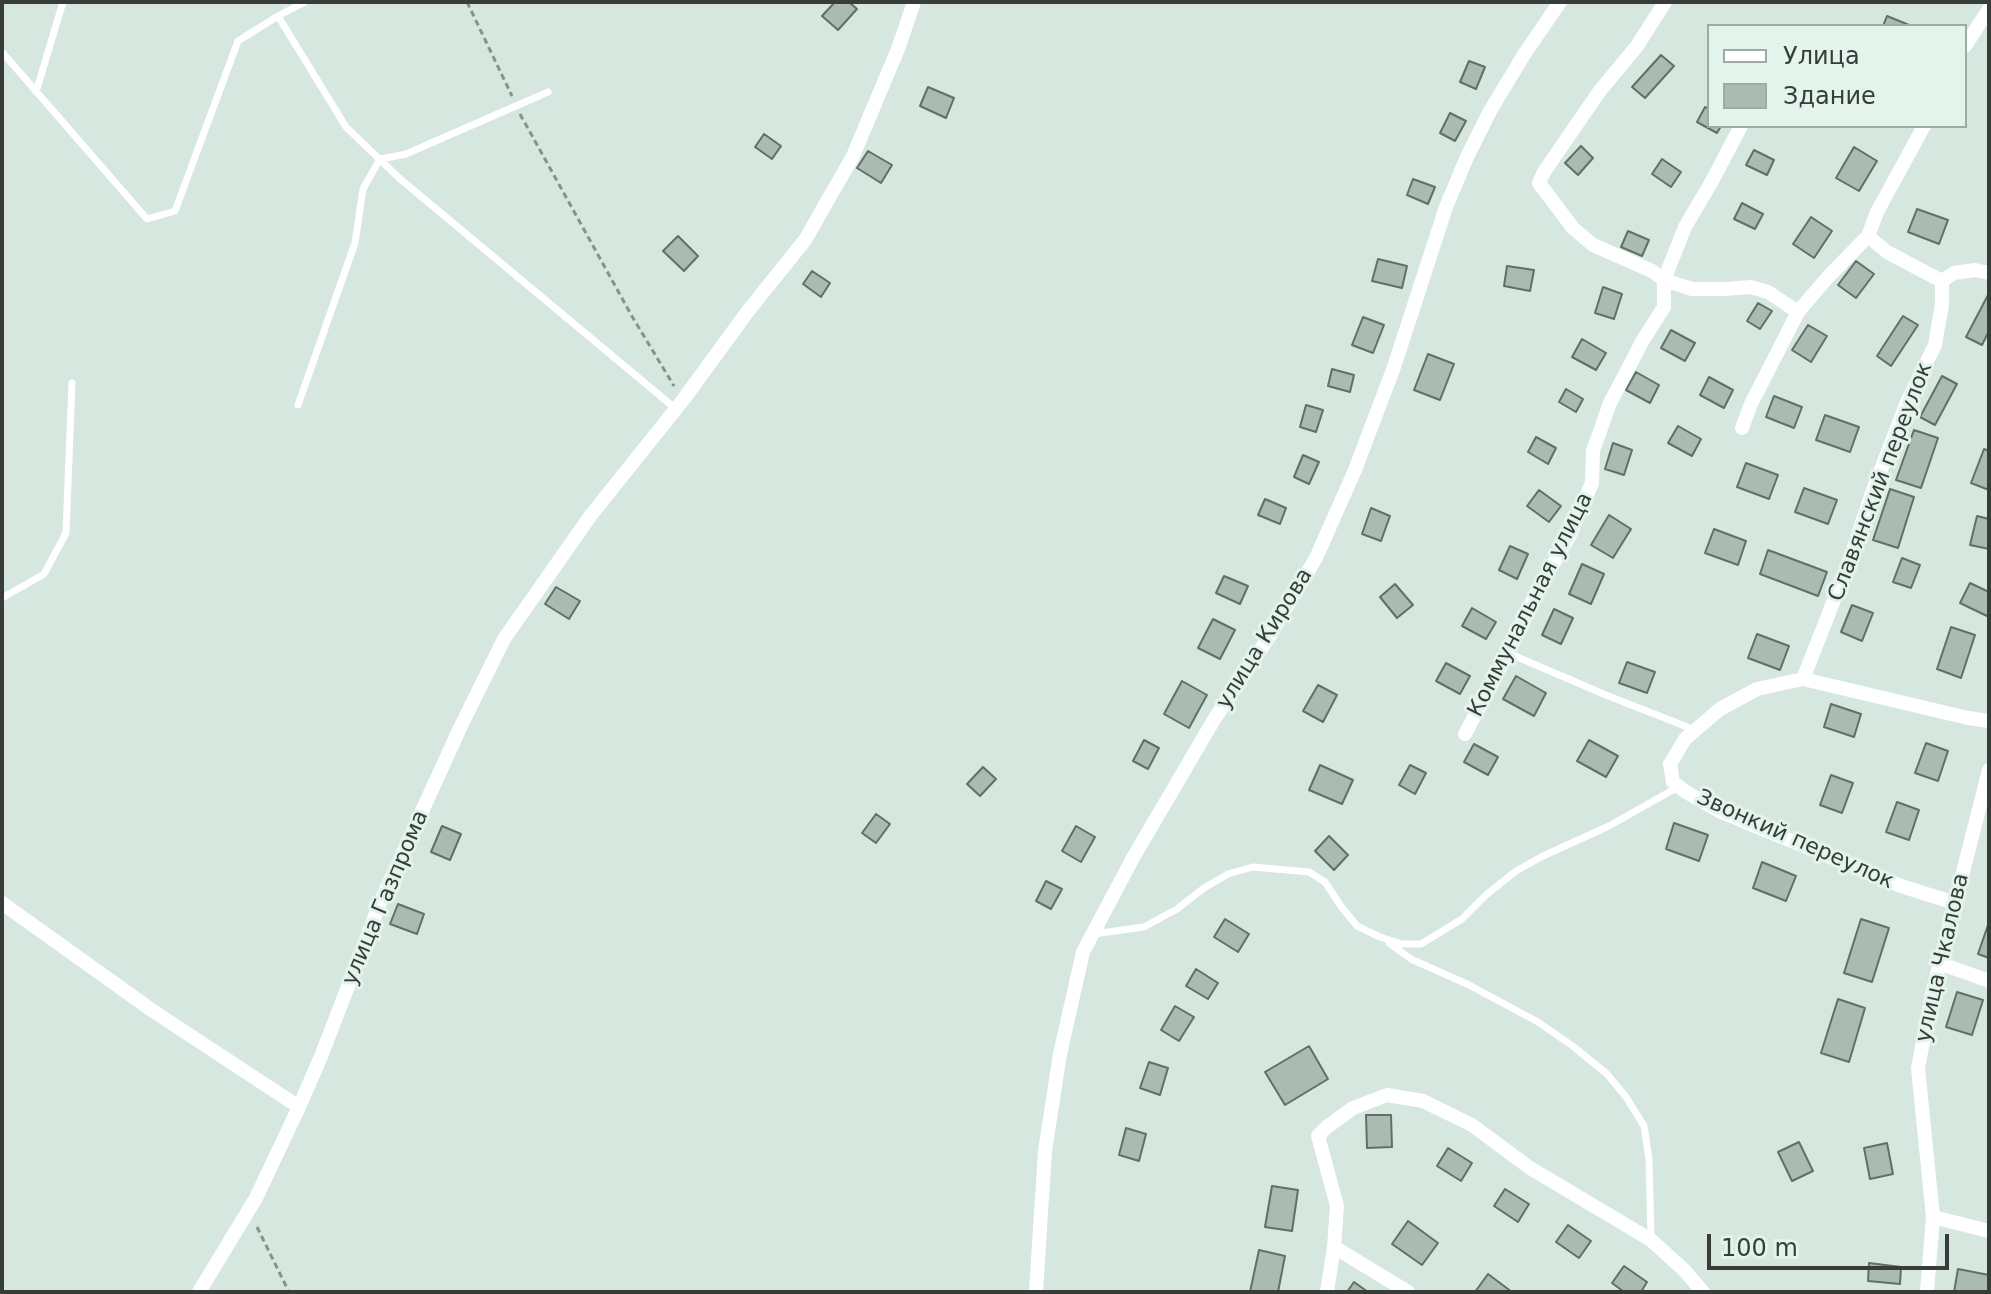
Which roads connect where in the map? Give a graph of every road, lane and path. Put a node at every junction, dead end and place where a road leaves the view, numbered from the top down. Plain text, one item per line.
1 (63, 2) edge
2 (305, 2) edge
3 (467, 2) edge
4 (914, 2) edge
5 (1560, 2) edge
6 (1665, 2) edge
7 (1989, 9) edge
8 (278, 16) junction
9 (1967, 43) edge
10 (2, 52) edge
11 (36, 92) junction
12 (548, 92) dead end
13 (516, 106) junction
14 (1740, 128) edge
15 (1923, 128) edge
16 (380, 159) junction
17 (1868, 236) junction
18 (1989, 273) edge
19 (1664, 280) junction
20 (1942, 281) junction
21 (1798, 312) junction
22 (72, 383) dead end
23 (680, 404) junction
24 (298, 405) dead end
25 (1742, 428) dead end
26 (2, 598) edge
27 (1508, 653) junction
28 (1803, 679) junction
29 (1989, 721) edge
30 (1696, 730) junction
31 (1465, 734) dead end
32 (1989, 770) edge
33 (1678, 786) junction
34 (1986, 792) edge
35 (2, 903) edge
36 (1955, 903) junction
37 (1092, 935) junction
38 (1380, 937) junction
39 (1939, 963) junction
40 (1989, 981) edge
41 (299, 1107) junction
42 (249, 1211) junction
43 (1933, 1217) junction
44 (1989, 1231) edge
45 (1651, 1240) junction
46 (1334, 1247) junction
47 (199, 1292) edge
48 (289, 1292) edge
49 (1036, 1292) edge
50 (1327, 1292) edge
51 (1408, 1292) edge
52 (1703, 1292) edge
53 (1927, 1292) edge

1 - 11 lane
2 - 8 lane
3 - 13 path
4 - 23 street, улица Газпрома
5 - 37 street, улица Кирова
6 - 19 street
7 - 9 street
8 - 11 lane
8 - 16 lane
10 - 11 lane
12 - 13 lane
13 - 16 lane
13 - 23 path
14 - 19 street, Коммунальная улица
15 - 17 street
16 - 23 lane
16 - 24 lane
17 - 20 street
17 - 21 street
18 - 20 street
19 - 21 street
19 - 27 street, Коммунальная улица
20 - 28 street, Славянский переулок
21 - 25 street
22 - 26 lane
23 - 41 street, улица Газпрома
27 - 30 lane
27 - 31 street, Коммунальная улица
28 - 29 street, Звонкий переулок
28 - 30 street, Звонкий переулок
30 - 33 street, Звонкий переулок
32 - 34 street, улица Чкалова
33 - 36 street, Звонкий переулок
33 - 38 lane
34 - 36 street, улица Чкалова
35 - 41 street
36 - 39 street, улица Чкалова
37 - 38 lane
37 - 49 street, улица Кирова
38 - 45 lane
39 - 40 street
39 - 43 street, улица Чкалова
41 - 42 street, улица Газпрома
42 - 47 street, улица Газпрома
42 - 48 path
43 - 44 street
43 - 53 street, улица Чкалова
45 - 46 street
45 - 52 street
46 - 50 street
46 - 51 street

